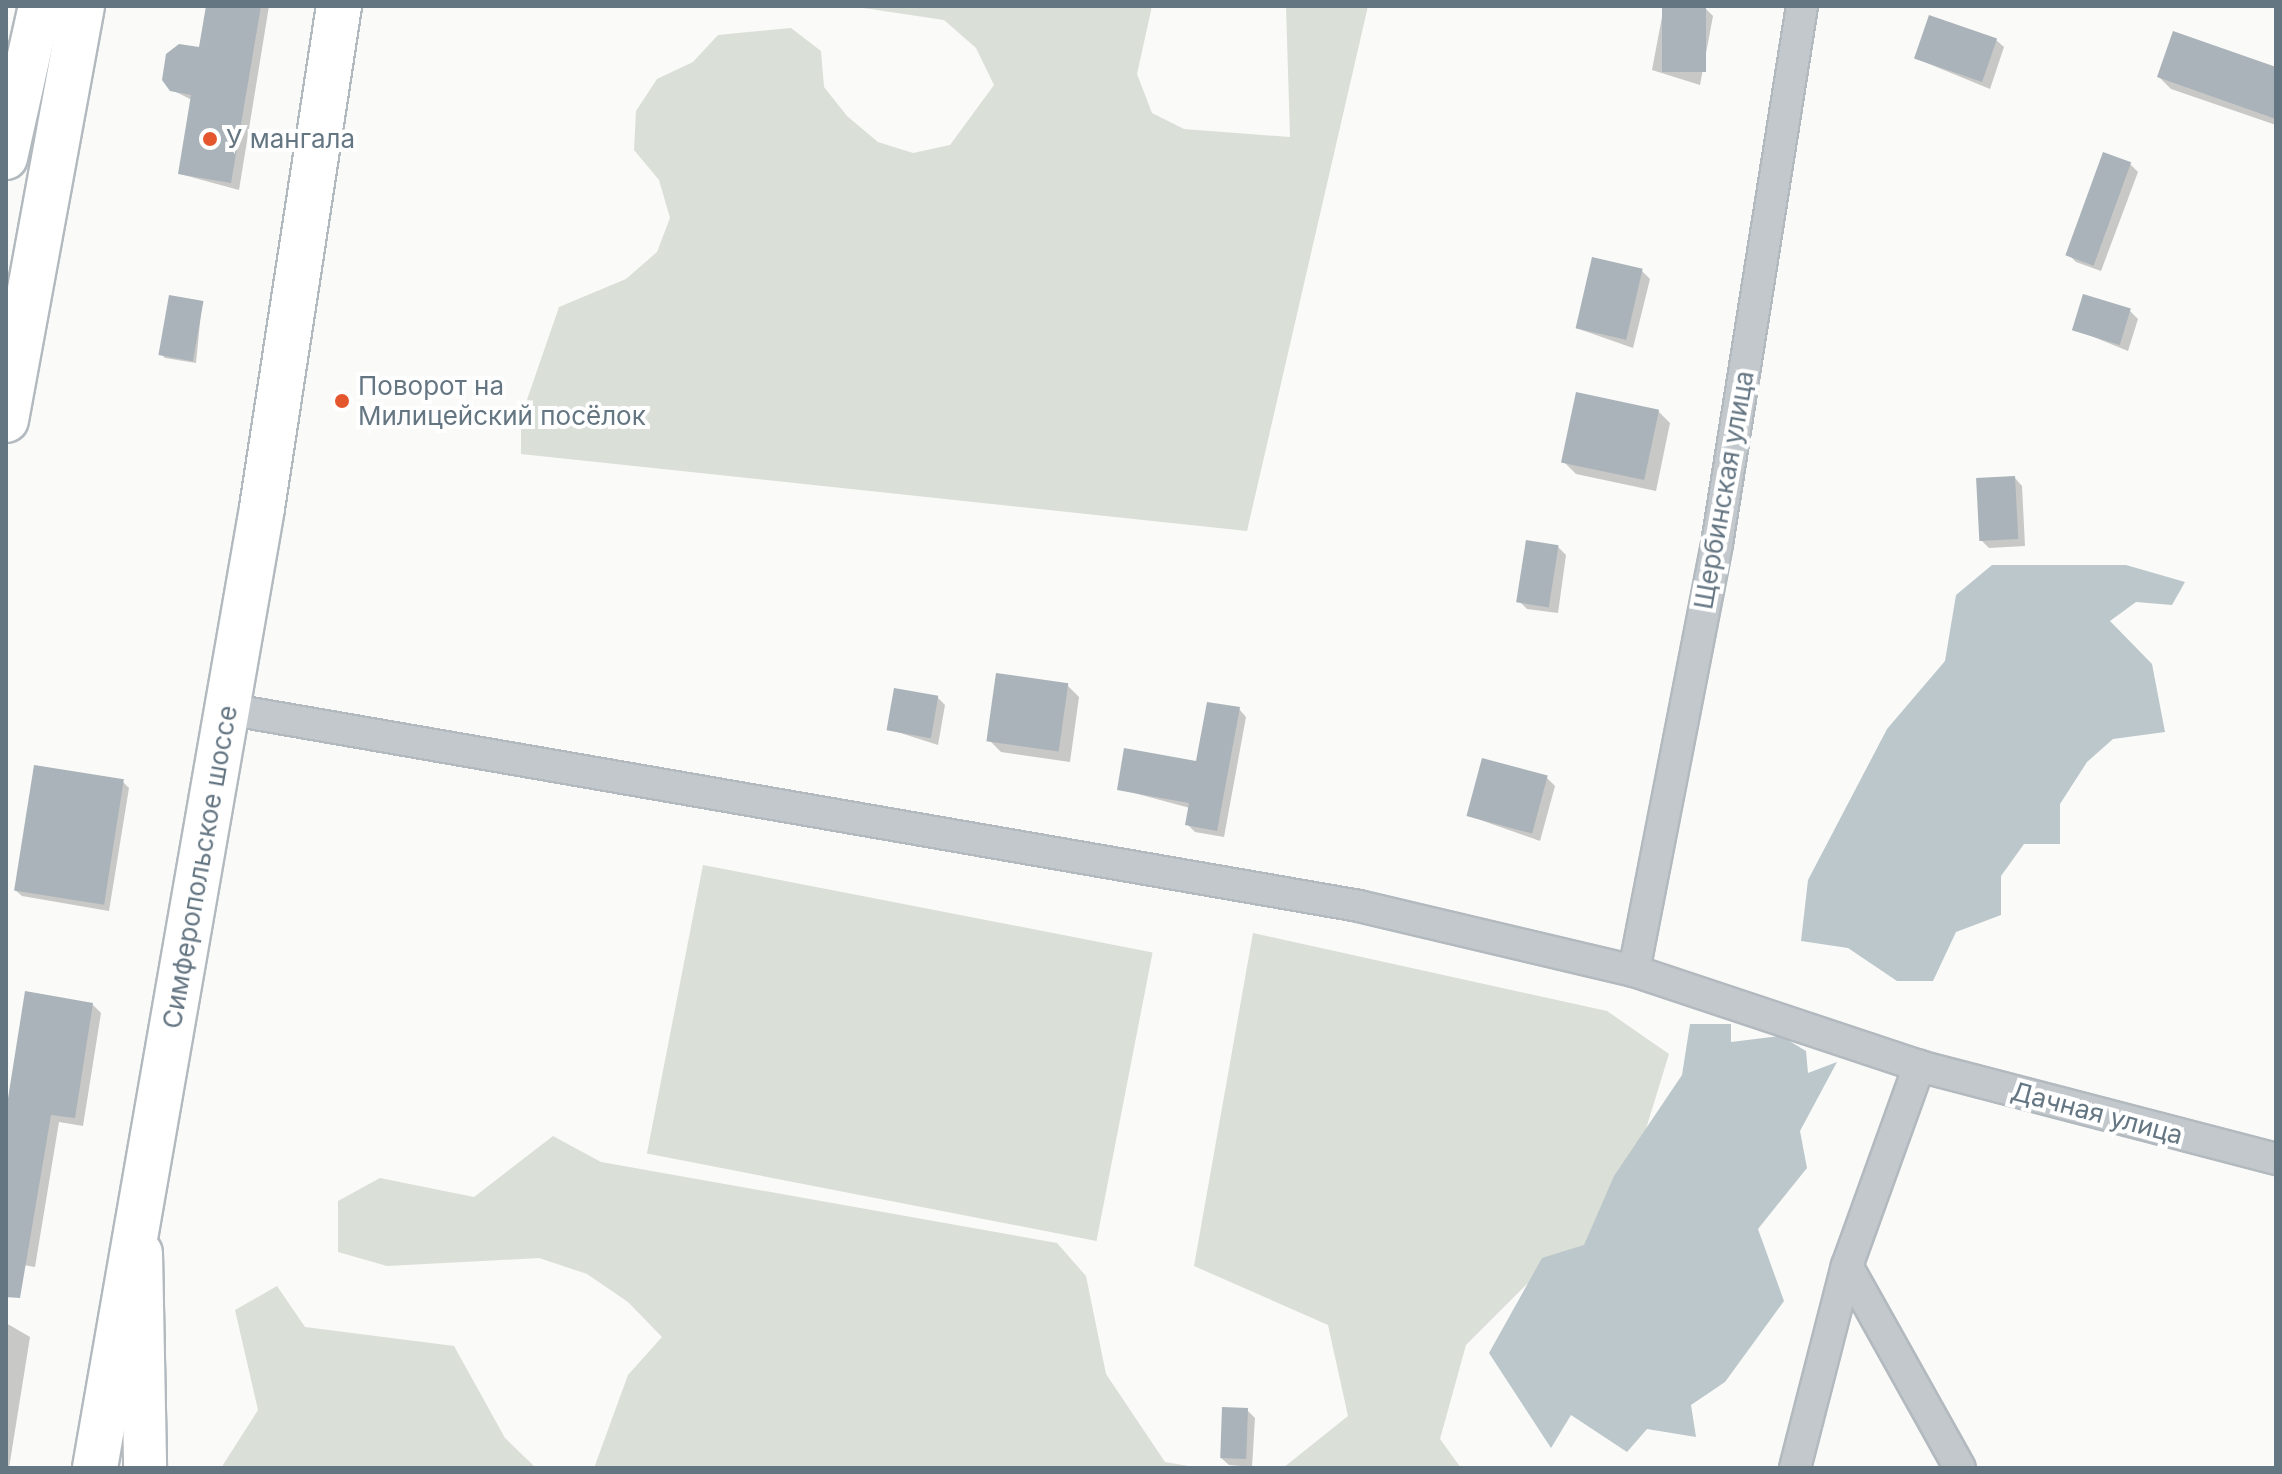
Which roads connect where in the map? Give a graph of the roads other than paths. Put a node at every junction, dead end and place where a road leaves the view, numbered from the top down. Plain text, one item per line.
1 (40, 6) edge
2 (82, 6) edge
3 (339, 6) edge
4 (1802, 6) edge
5 (6, 158) edge
6 (6, 420) edge
7 (227, 709) junction
8 (1634, 971) junction
9 (1919, 1066) junction
10 (2276, 1159) edge
11 (139, 1227) junction
12 (1847, 1266) junction
13 (95, 1468) edge
14 (145, 1468) edge
15 (1795, 1468) edge
16 (1960, 1468) edge

1 - 5 main road
2 - 6 main road
3 - 7 main road, Симферопольское шоссе
4 - 8 street, Щербинская улица
7 - 8 street, Дачная улица
7 - 11 main road, Симферопольское шоссе
8 - 9 street, Дачная улица
9 - 10 street, Дачная улица
9 - 12 street
11 - 13 main road, Симферопольское шоссе
11 - 14 main road
12 - 15 street
12 - 16 street

